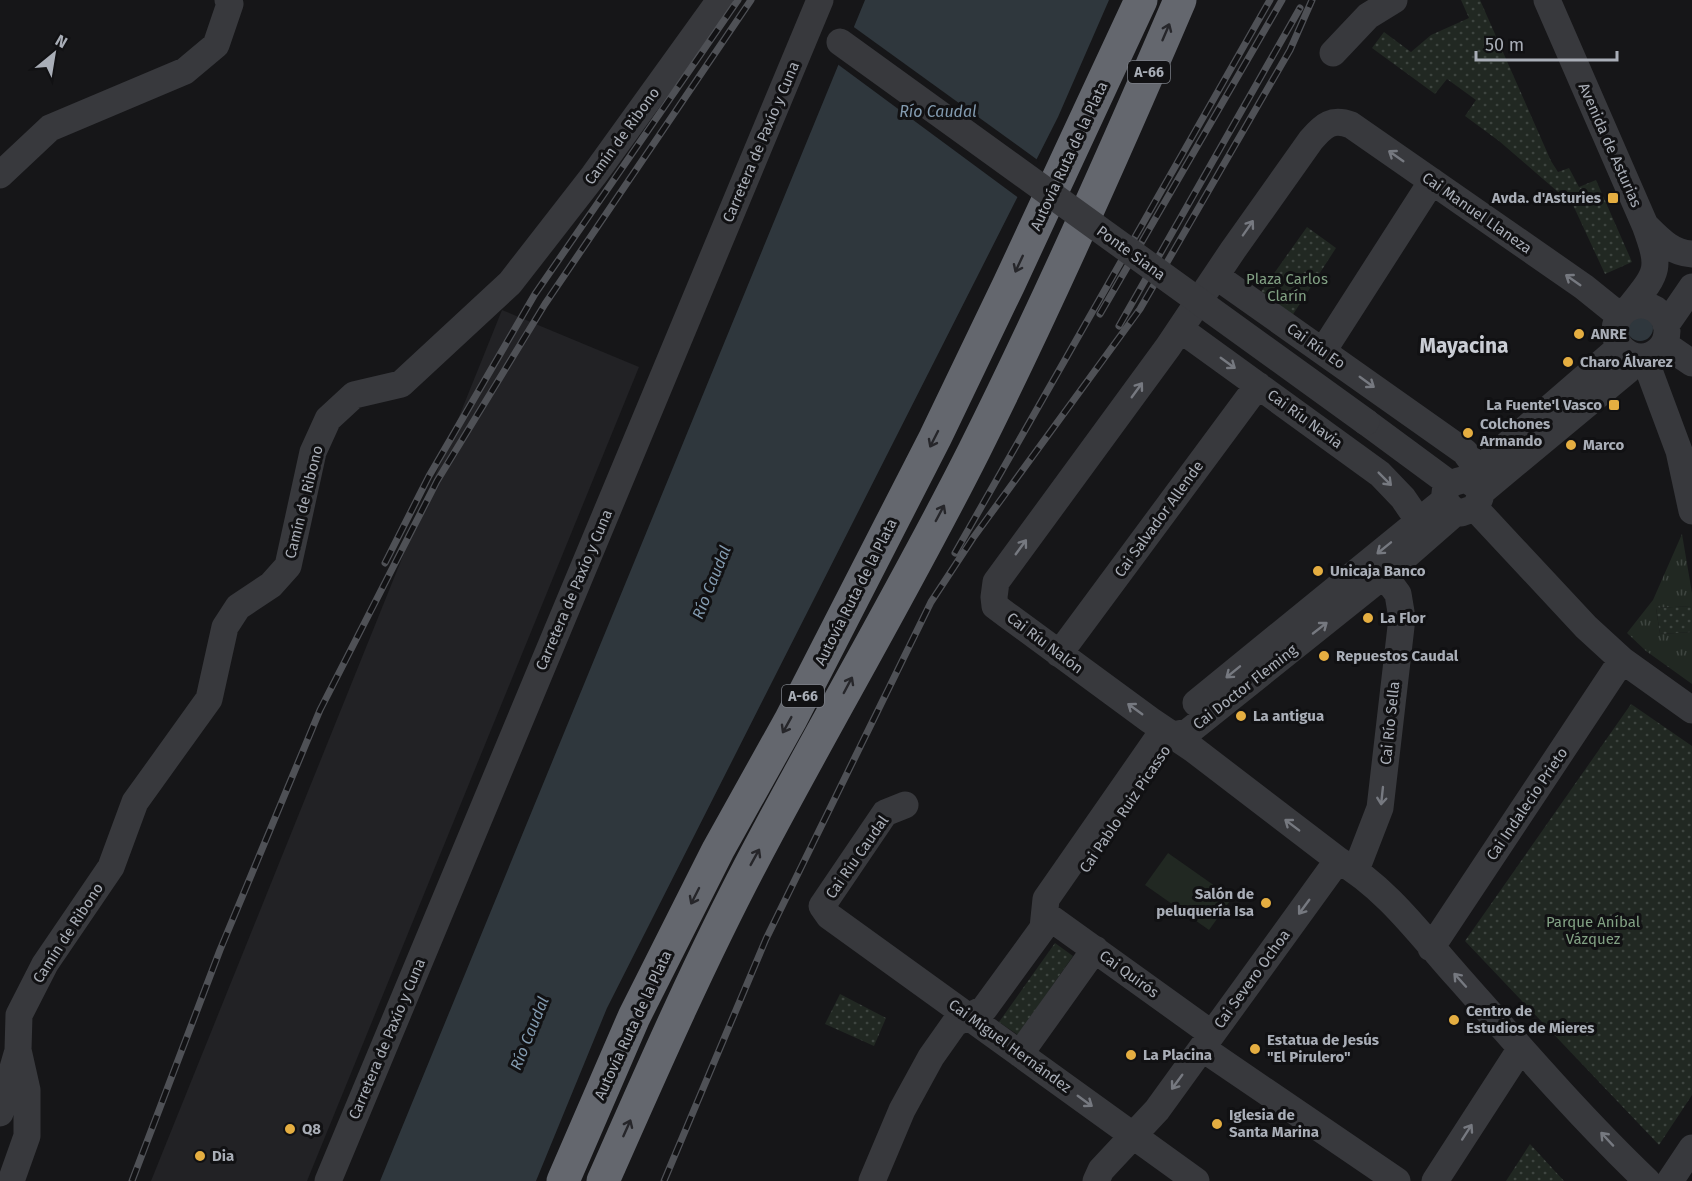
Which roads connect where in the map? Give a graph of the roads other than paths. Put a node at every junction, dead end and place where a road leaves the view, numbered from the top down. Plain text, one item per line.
1 (228, 0) edge
2 (720, 0) edge
3 (1141, 0) edge
4 (1180, 0) edge
5 (1394, 0) edge
6 (1546, 0) edge
7 (815, 11) edge
8 (1333, 53) dead end
9 (0, 175) edge
10 (1432, 181) junction
11 (1645, 225) junction
12 (1692, 254) edge
13 (1216, 276) junction
14 (1692, 286) edge
15 (1625, 312) junction
16 (1180, 329) junction
17 (1647, 346) junction
18 (1323, 351) junction
19 (1692, 363) edge
20 (1258, 385) junction
21 (1464, 492) junction
22 (1692, 511) edge
23 (1418, 520) junction
24 (1384, 575) junction
25 (1059, 654) junction
26 (1622, 660) junction
27 (1692, 710) edge
28 (1172, 736) junction
29 (905, 805) dead end
30 (1347, 865) junction
31 (1045, 914) junction
32 (829, 916) joint
33 (1431, 948) junction
34 (1095, 949) junction
35 (970, 1016) junction
36 (1207, 1041) junction
37 (1521, 1048) junction
38 (18, 1050) junction
39 (1020, 1054) junction
40 (0, 1113) edge
41 (1133, 1136) junction
42 (1692, 1148) edge
43 (1193, 1179) edge
44 (11, 1181) edge
45 (328, 1181) edge
46 (563, 1181) edge
47 (603, 1181) edge
48 (872, 1181) edge
49 (886, 1181) edge
50 (1096, 1181) edge
51 (1397, 1181) edge
52 (1435, 1181) edge
53 (1647, 1181) edge
54 (1670, 1181) edge

1 - 9 street
2 - 38 street, Camín de Ribono
3 -> 46 highway, Autovía Ruta de la Plata / A-66
47 -> 4 highway, A-66
5 - 8 street
6 - 11 street, Avenida de Asturias
7 - 21 street, Ponte Siana, bridge
7 - 45 street, Carretera de Paxío y Cuna
10 - 13 street, Cai Manuel Llaneza
15 -> 10 street, Cai Manuel Llaneza
10 - 18 street
11 - 12 street, Avenida de Asturias
11 - 15 street, Avenida de Asturias
13 - 16 street
13 - 18 street, Cai Ríu Eo
14 - 17 street, Cai Doctor Fleming
15 - 17 street
15 - 17 street
16 -> 20 street, Cai Ríu Navia
25 -> 16 street, Cai Ríu Nalón
17 - 19 street
17 - 21 street, Cai Doctor Fleming
17 - 22 street
18 -> 21 street, Cai Ríu Eo
20 -> 23 street, Cai Ríu Navia
20 - 25 street, Cai Salvador Allende
21 - 23 street, Cai Doctor Fleming
21 - 24 street, Cai Doctor Fleming
21 - 26 street
23 -> 28 street, Cai Doctor Fleming
28 -> 24 street, Cai Doctor Fleming
24 -> 30 street, Cai Río Sella
28 -> 25 street, Cai Ríu Nalón
26 - 27 street
26 - 33 street, Cai Indalecio Prieto
30 -> 28 street, Cai Ríu Nalón
28 - 31 street, Cai Pablo Ruiz Picasso
29 - 32 street, Cai Ríu Caudal
30 - 33 street, Cai Ríu Nalón
30 -> 36 street, Cai Severo Ochoa
31 - 34 street, Cai Quirós
31 - 35 street
32 - 35 street, Cai Miguel Hernández
37 -> 33 street, Cai Ríu Nalón
34 - 36 street, Cai Quirós
34 - 39 street
35 - 39 street, Cai Miguel Hernández
35 - 48 street
35 - 49 street
36 -> 41 street, Cai Severo Ochoa
36 - 51 street, Cai Quirós
52 -> 37 street
53 -> 37 street, Cai Ríu Nalón
38 - 40 street
38 - 44 street
39 -> 41 street, Cai Miguel Hernández
41 - 43 street, Cai Miguel Hernández
41 - 50 street, Cai Severo Ochoa
42 - 54 street

